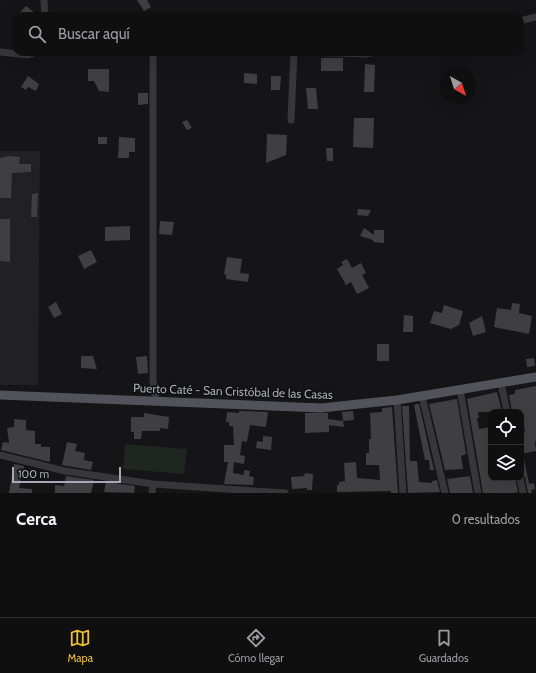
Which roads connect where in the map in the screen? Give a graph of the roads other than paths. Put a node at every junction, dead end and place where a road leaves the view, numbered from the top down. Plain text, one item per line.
1 (44, 0) edge
2 (44, 12) edge
3 (536, 17) edge
4 (524, 20) edge
5 (0, 52) edge
6 (12, 53) edge
7 (153, 56) edge
8 (294, 56) edge
9 (292, 120) dead end
10 (536, 377) edge
11 (501, 383) junction
12 (460, 389) junction
13 (0, 395) edge
14 (422, 396) junction
15 (397, 400) junction
16 (156, 401) junction
17 (506, 409) edge
18 (0, 455) edge
19 (521, 481) edge
20 (153, 484) junction
21 (152, 493) edge
22 (265, 493) edge
23 (285, 493) edge
24 (404, 493) edge
25 (445, 493) edge
26 (478, 493) edge
27 (523, 493) edge

1 - 2 street
3 - 4 street
5 - 6 street
7 - 16 street
8 - 9 street
10 - 11 main road, Puerto Caté - San Cristóbal de las Casas
11 - 12 main road, Puerto Caté - San Cristóbal de las Casas
11 - 17 street
12 - 14 main road, Puerto Caté - San Cristóbal de las Casas
12 - 26 street
13 - 16 main road, Puerto Caté - San Cristóbal de las Casas
14 - 15 main road, Puerto Caté - San Cristóbal de las Casas
14 - 25 street
15 - 16 main road, Puerto Caté - San Cristóbal de las Casas
15 - 24 street
18 - 20 street
19 - 27 street
20 - 21 street
20 - 22 street
22 - 23 street

